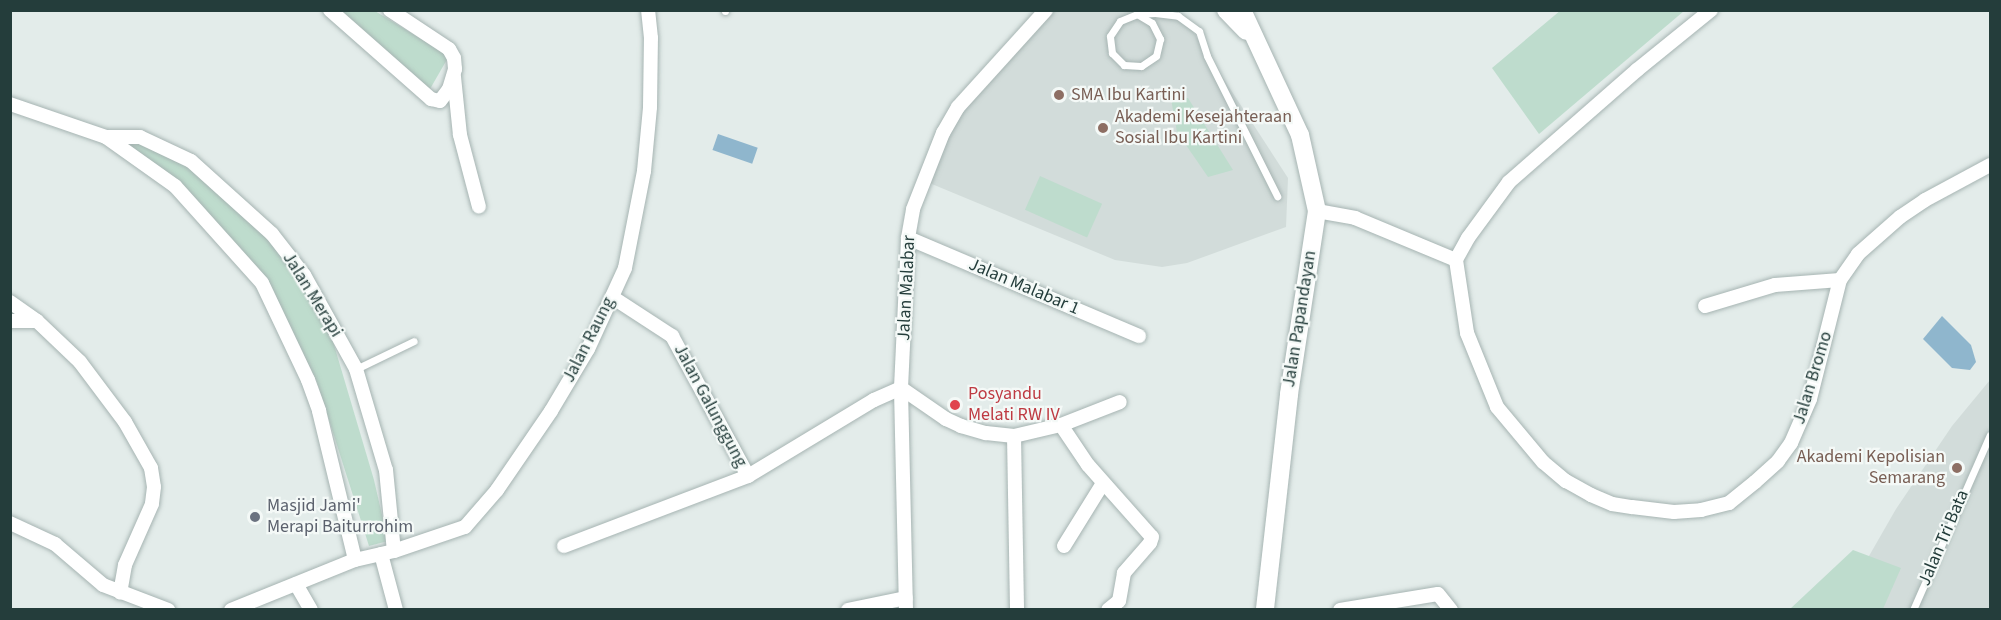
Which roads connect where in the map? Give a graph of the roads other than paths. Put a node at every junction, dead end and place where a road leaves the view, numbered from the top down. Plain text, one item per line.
1 (330, 10) edge
2 (390, 10) edge
3 (648, 10) edge
4 (1046, 10) edge
5 (1226, 10) edge
6 (1242, 10) edge
7 (1711, 10) edge
8 (1137, 12) edge
9 (1256, 40) junction
10 (453, 74) junction
11 (10, 104) edge
12 (106, 137) junction
13 (1990, 165) edge
14 (1277, 196) dead end
15 (479, 207) dead end
16 (1317, 211) junction
17 (908, 238) junction
18 (1456, 260) junction
19 (1840, 280) junction
20 (612, 297) junction
21 (10, 302) edge
22 (1705, 306) dead end
23 (10, 321) edge
24 (37, 321) junction
25 (1139, 336) dead end
26 (414, 341) dead end
27 (357, 369) junction
28 (901, 388) junction
29 (1120, 402) dead end
30 (1061, 425) junction
31 (1990, 435) edge
32 (1014, 436) junction
33 (748, 476) junction
34 (1103, 483) junction
35 (10, 524) edge
36 (564, 546) dead end
37 (1064, 546) dead end
38 (387, 552) junction
39 (355, 560) junction
40 (296, 584) junction
41 (120, 593) junction
42 (135, 604) edge
43 (906, 604) edge
44 (168, 609) edge
45 (231, 609) edge
46 (311, 609) edge
47 (396, 609) edge
48 (848, 609) edge
49 (1017, 609) edge
50 (1108, 609) edge
51 (1265, 609) edge
52 (1340, 609) edge
53 (1451, 609) edge
54 (1913, 609) edge

1 - 10 street
2 - 10 street
3 - 20 street, Jalan Raung
4 - 17 street, Jalan Malabar
5 - 9 main road, Jalan Papandayan
6 - 9 main road, Jalan Papandayan
7 - 18 street
8 - 8 lane
8 - 14 lane
9 - 16 main road, Jalan Papandayan
10 - 15 street
11 - 12 street, Jalan Merapi
12 - 27 street, Jalan Merapi
12 - 39 street, Jalan Merapi
13 - 19 street, Jalan Bromo
16 - 18 street
16 - 51 main road, Jalan Papandayan
17 - 25 street, Jalan Malabar 1
17 - 28 street, Jalan Malabar
18 - 19 street, Jalan Bromo
19 - 22 street
20 - 33 street, Jalan Galunggung
20 - 38 street, Jalan Raung
21 - 24 street
23 - 24 street
24 - 41 street
26 - 27 lane
27 - 38 street, Jalan Merapi
28 - 32 street
28 - 33 street, Jalan Galunggung
28 - 43 street, Jalan Malabar
29 - 30 street
30 - 32 street
30 - 34 street
31 - 54 lane, Jalan Tri Bata
32 - 49 street
33 - 36 street, Jalan Galunggung
34 - 37 street
34 - 50 street
35 - 41 street
38 - 39 street, Jalan Raung
38 - 47 street, Jalan Merapi
39 - 40 street, Jalan Raung
40 - 45 street, Jalan Raung
40 - 46 street
41 - 42 street
42 - 44 street
43 - 48 street
52 - 53 street

